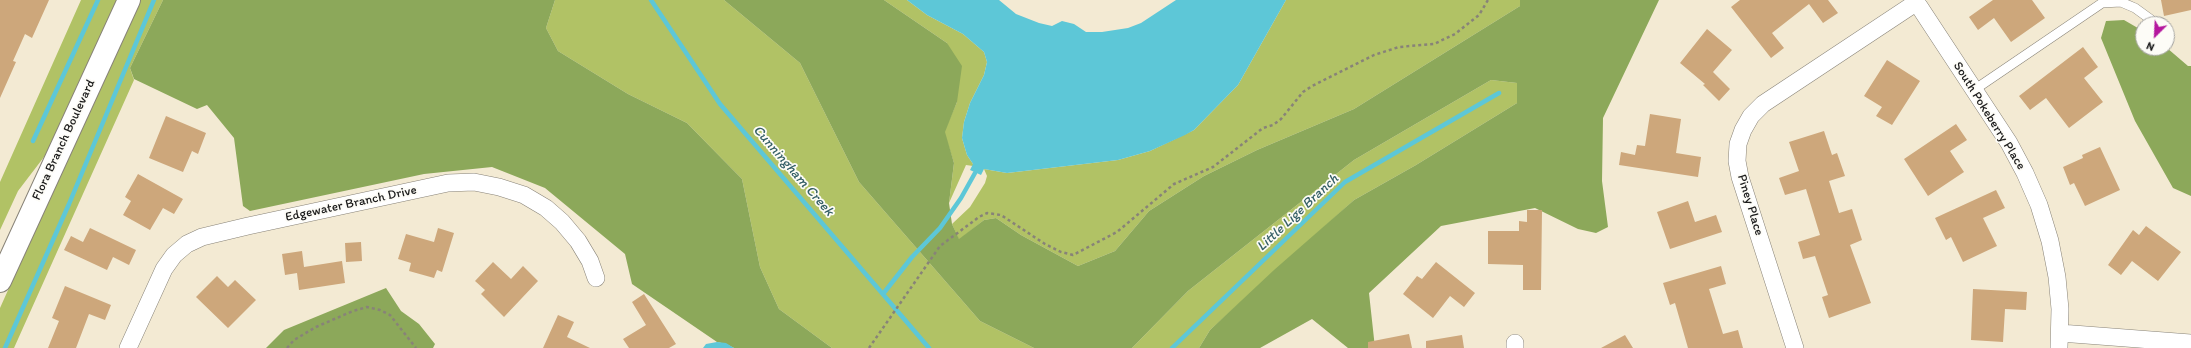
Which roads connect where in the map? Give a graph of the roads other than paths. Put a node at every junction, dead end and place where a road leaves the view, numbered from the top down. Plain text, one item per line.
1 (129, 0) edge
2 (1916, 1) edge
3 (2102, 2) edge
4 (2146, 16) edge
5 (1974, 90) junction
6 (596, 278) dead end
7 (0, 280) edge
8 (2060, 341) edge
9 (2191, 344) edge
10 (128, 348) edge
11 (1795, 348) edge

1 - 7 street, Flora Branch Boulevard
2 - 5 street, South Pokeberry Place
2 - 11 street, Piney Place
3 - 4 lane
3 - 5 lane
5 - 8 street, South Pokeberry Place
6 - 10 street, Edgewater Branch Drive
8 - 9 street

